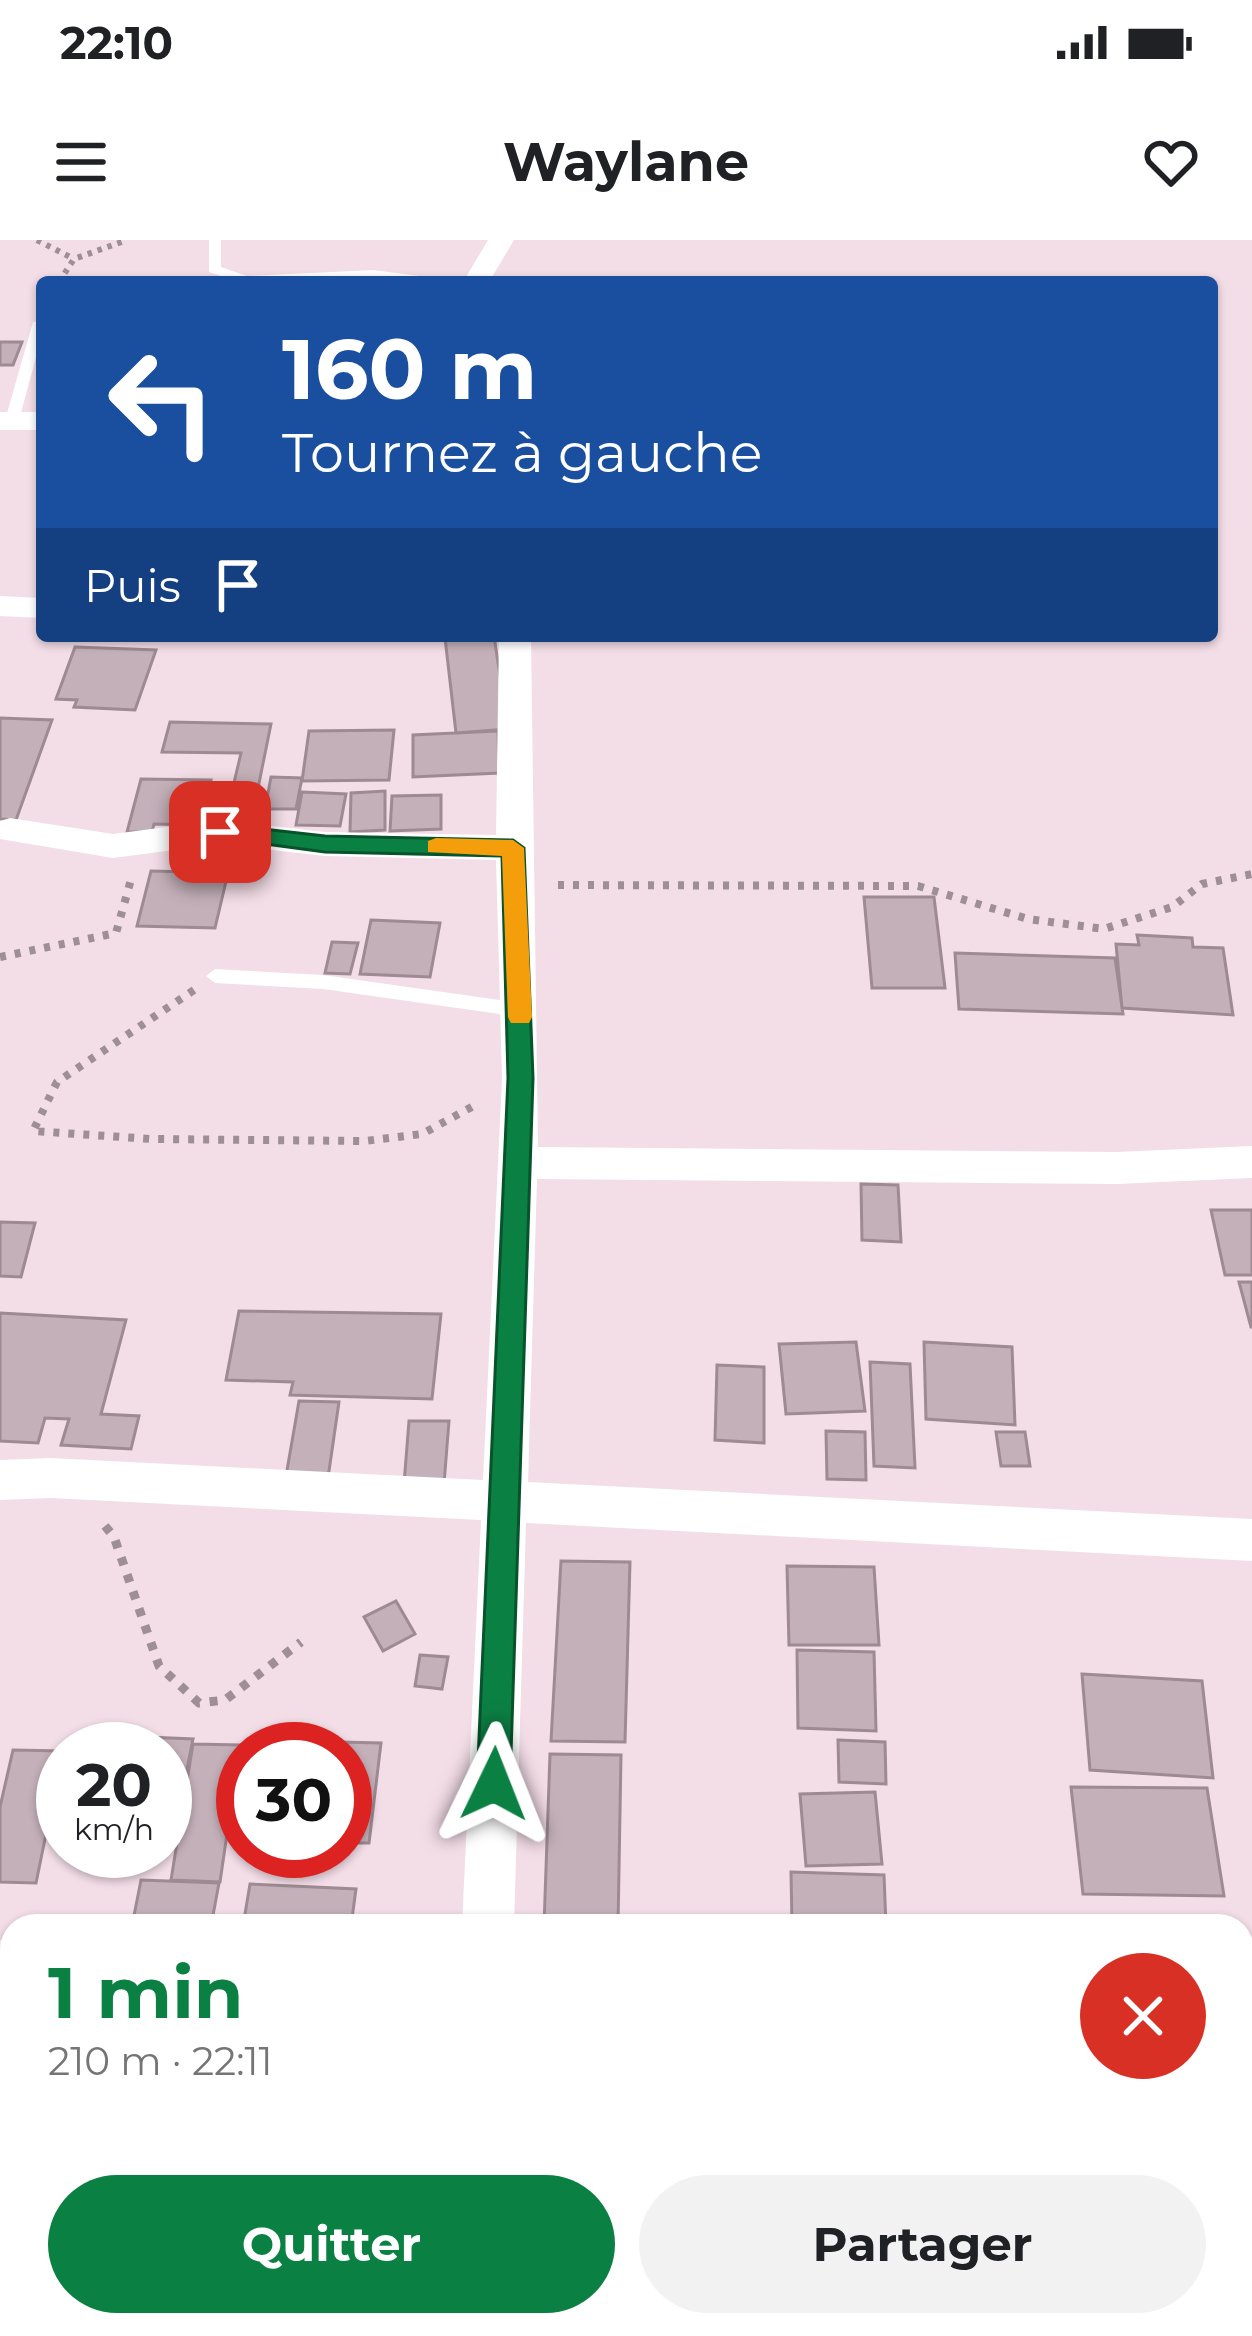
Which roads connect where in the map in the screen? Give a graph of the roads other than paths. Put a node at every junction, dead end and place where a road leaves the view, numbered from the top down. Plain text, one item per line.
1 (215, 240) edge
2 (471, 240) edge
3 (501, 240) edge
4 (234, 276) edge
5 (317, 276) edge
6 (373, 276) edge
7 (474, 276) edge
8 (478, 276) edge
9 (36, 335) edge
10 (18, 421) edge
11 (0, 606) edge
12 (36, 608) edge
13 (515, 642) edge
14 (10, 830) dead end
15 (514, 867) junction
16 (215, 976) road end
17 (520, 1010) junction
18 (1252, 1162) edge
19 (517, 1163) junction
20 (0, 1480) edge
21 (505, 1501) junction
22 (1252, 1540) edge
23 (488, 1914) edge

1 - 4 lane
2 - 7 street
3 - 8 street
5 - 6 lane
9 - 10 lane
11 - 12 street
13 - 15 street
14 - 15 street
15 - 17 street
16 - 17 lane
17 - 19 street
18 - 19 street
19 - 21 street
20 - 21 street
21 - 22 street
21 - 23 street

